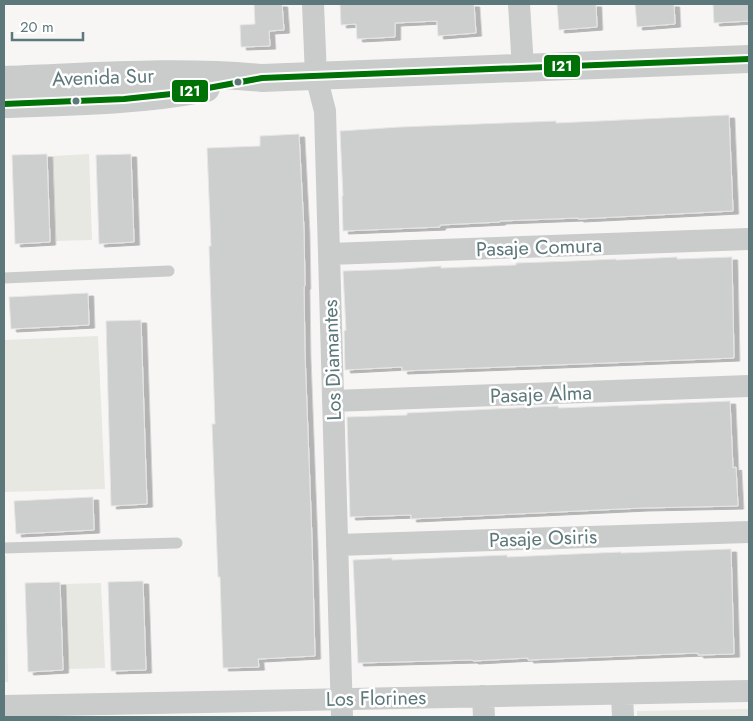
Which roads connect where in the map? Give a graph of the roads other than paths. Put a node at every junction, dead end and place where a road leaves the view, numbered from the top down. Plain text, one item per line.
1 (314, 4) edge
2 (520, 4) edge
3 (749, 59) edge
4 (523, 68) junction
5 (316, 76) junction
6 (262, 78) junction
7 (4, 80) edge
8 (4, 104) edge
9 (749, 239) edge
10 (329, 254) junction
11 (169, 271) dead end
12 (4, 278) edge
13 (749, 386) edge
14 (333, 401) junction
15 (749, 532) edge
16 (177, 542) dead end
17 (337, 544) junction
18 (4, 548) edge
19 (749, 691) edge
20 (622, 694) junction
21 (4, 706) edge
22 (484, 707) edge
23 (341, 708) edge
24 (623, 717) edge

1 - 5 street, Los Diamantes
2 - 4 street
3 - 4 street, Avenida Sur
4 - 5 street, Avenida Sur
5 - 6 street, Avenida Sur
5 - 10 street, Los Diamantes
6 - 7 street, Avenida Sur
6 - 8 street, Avenida Sur
9 - 10 street, Pasaje Comura
10 - 14 street, Los Diamantes
11 - 12 lane
13 - 14 street, Pasaje Alma
14 - 17 street, Los Diamantes
15 - 17 street, Pasaje Osiris
16 - 18 lane
17 - 23 street, Los Diamantes
19 - 20 street, Los Florines
20 - 22 street, Los Florines
20 - 24 street
21 - 23 street, Los Florines
22 - 23 street, Los Florines

